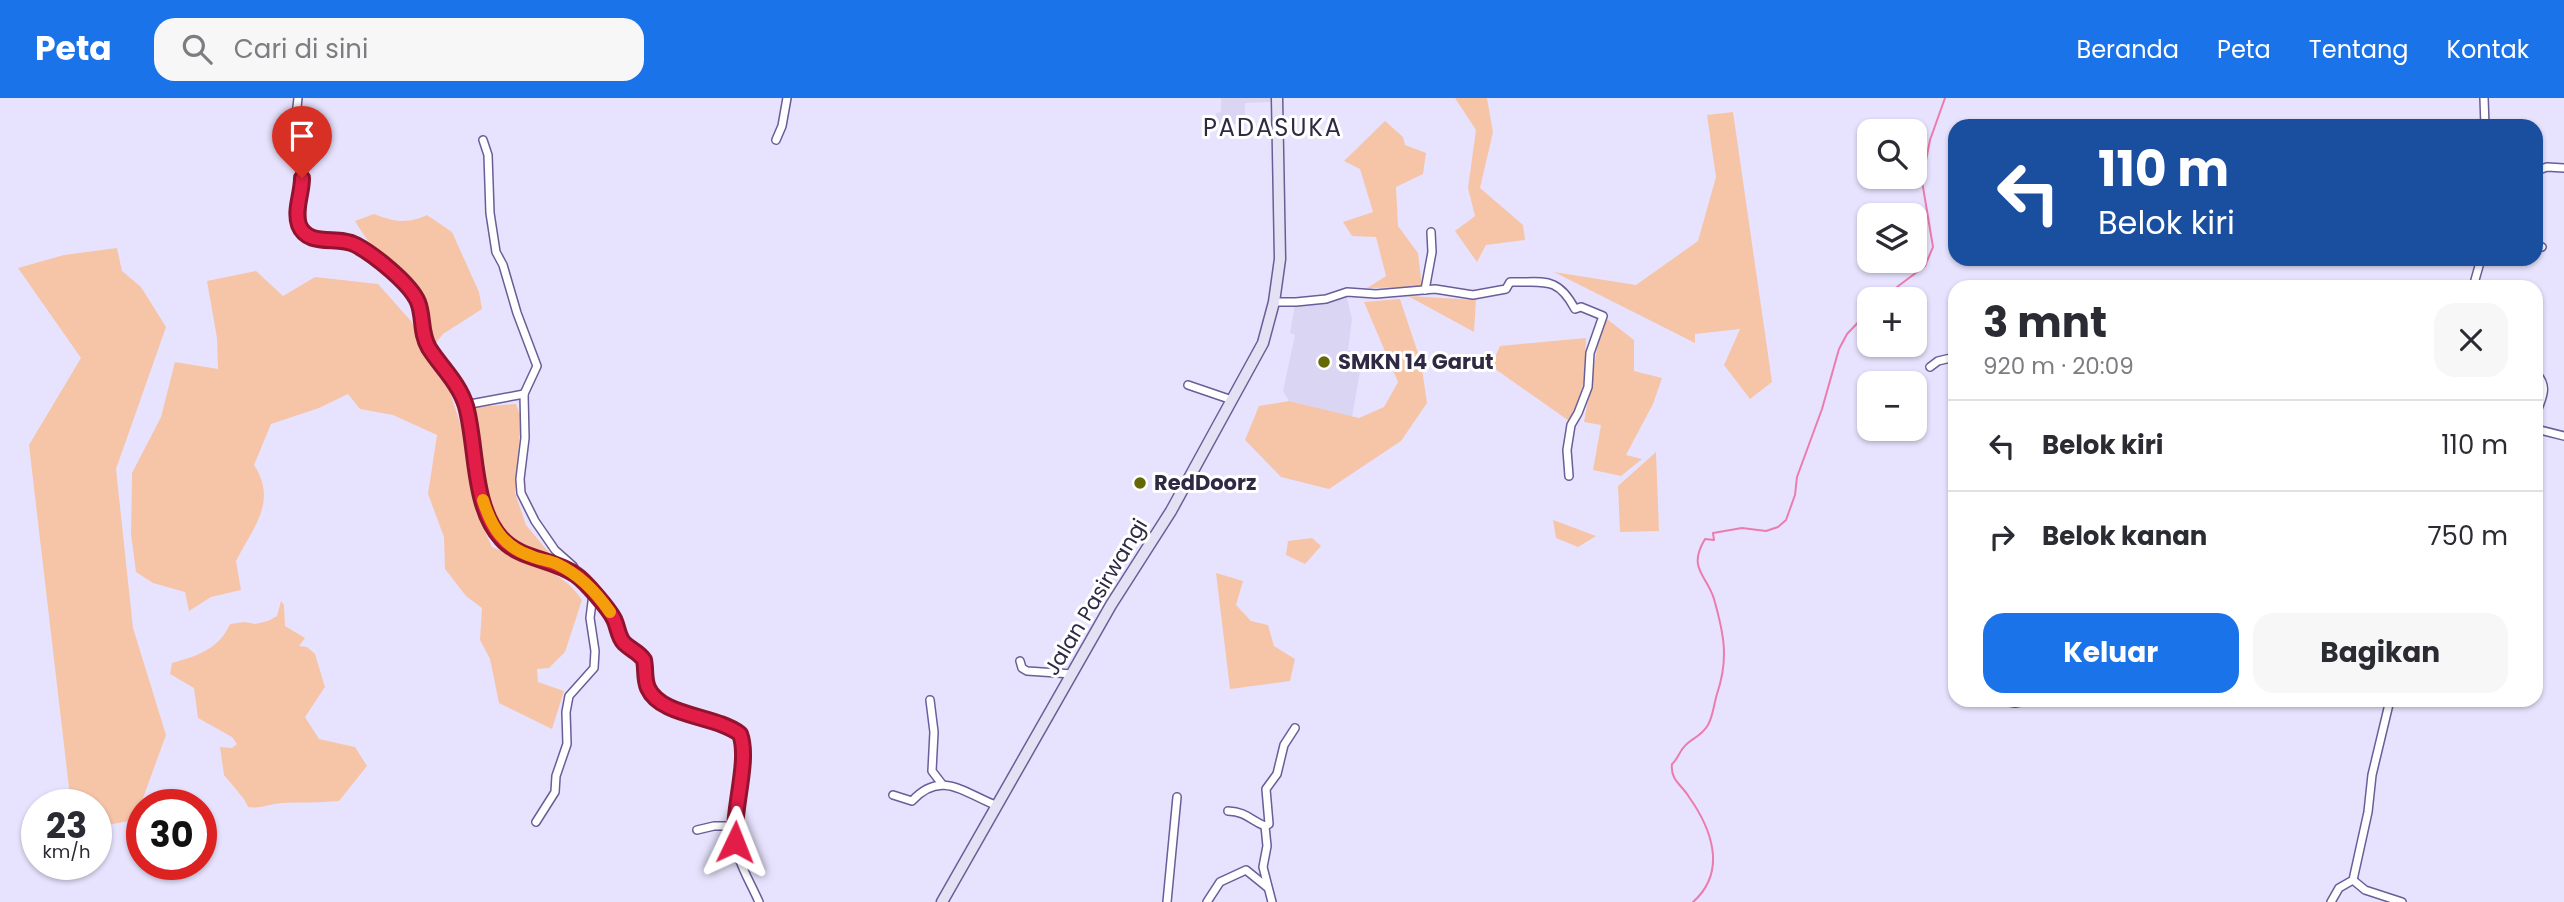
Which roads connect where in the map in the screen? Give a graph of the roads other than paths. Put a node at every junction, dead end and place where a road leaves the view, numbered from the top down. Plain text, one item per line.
1 (298, 98) edge
2 (787, 98) edge
3 (1277, 98) edge
4 (2484, 98) edge
5 (2485, 119) edge
6 (483, 140) dead end
7 (776, 140) dead end
8 (2543, 168) edge
9 (2564, 168) edge
10 (1432, 232) dead end
11 (1425, 290) junction
12 (1274, 302) junction
13 (1948, 359) edge
14 (1930, 367) dead end
15 (1188, 385) dead end
16 (524, 394) junction
17 (1232, 400) junction
18 (466, 405) junction
19 (2543, 431) edge
20 (2564, 436) edge
21 (1569, 476) dead end
22 (579, 576) junction
23 (593, 594) junction
24 (1020, 661) dead end
25 (1072, 674) junction
26 (930, 700) dead end
27 (2388, 707) edge
28 (1295, 729) dead end
29 (942, 784) junction
30 (893, 794) dead end
31 (1177, 797) dead end
32 (995, 805) junction
33 (1227, 811) dead end
34 (536, 822) dead end
35 (734, 826) junction
36 (1265, 826) junction
37 (697, 830) dead end
38 (2353, 880) junction
39 (1268, 888) junction
40 (759, 902) edge
41 (942, 902) edge
42 (1167, 902) edge
43 (1207, 902) edge
44 (1272, 902) edge
45 (2331, 902) edge
46 (2402, 902) edge

1 - 18 street
2 - 7 street
3 - 12 street, Jalan Pasirwangi
4 - 5 street
6 - 16 street
8 - 9 street
10 - 11 street
11 - 12 street
11 - 21 street
12 - 17 street, Jalan Pasirwangi
13 - 14 street
15 - 17 street
16 - 18 street
16 - 22 street
17 - 25 street, Jalan Pasirwangi
18 - 22 street
19 - 20 street
22 - 23 street
23 - 34 street
23 - 35 street
24 - 25 street
25 - 32 street, Jalan Pasirwangi
26 - 29 street
27 - 38 street
28 - 36 street
29 - 30 street
29 - 32 street
31 - 42 street
32 - 41 street, Jalan Pasirwangi
33 - 36 street
35 - 37 street
35 - 40 street
36 - 39 street
38 - 45 street
38 - 46 street
39 - 43 street
39 - 44 street

